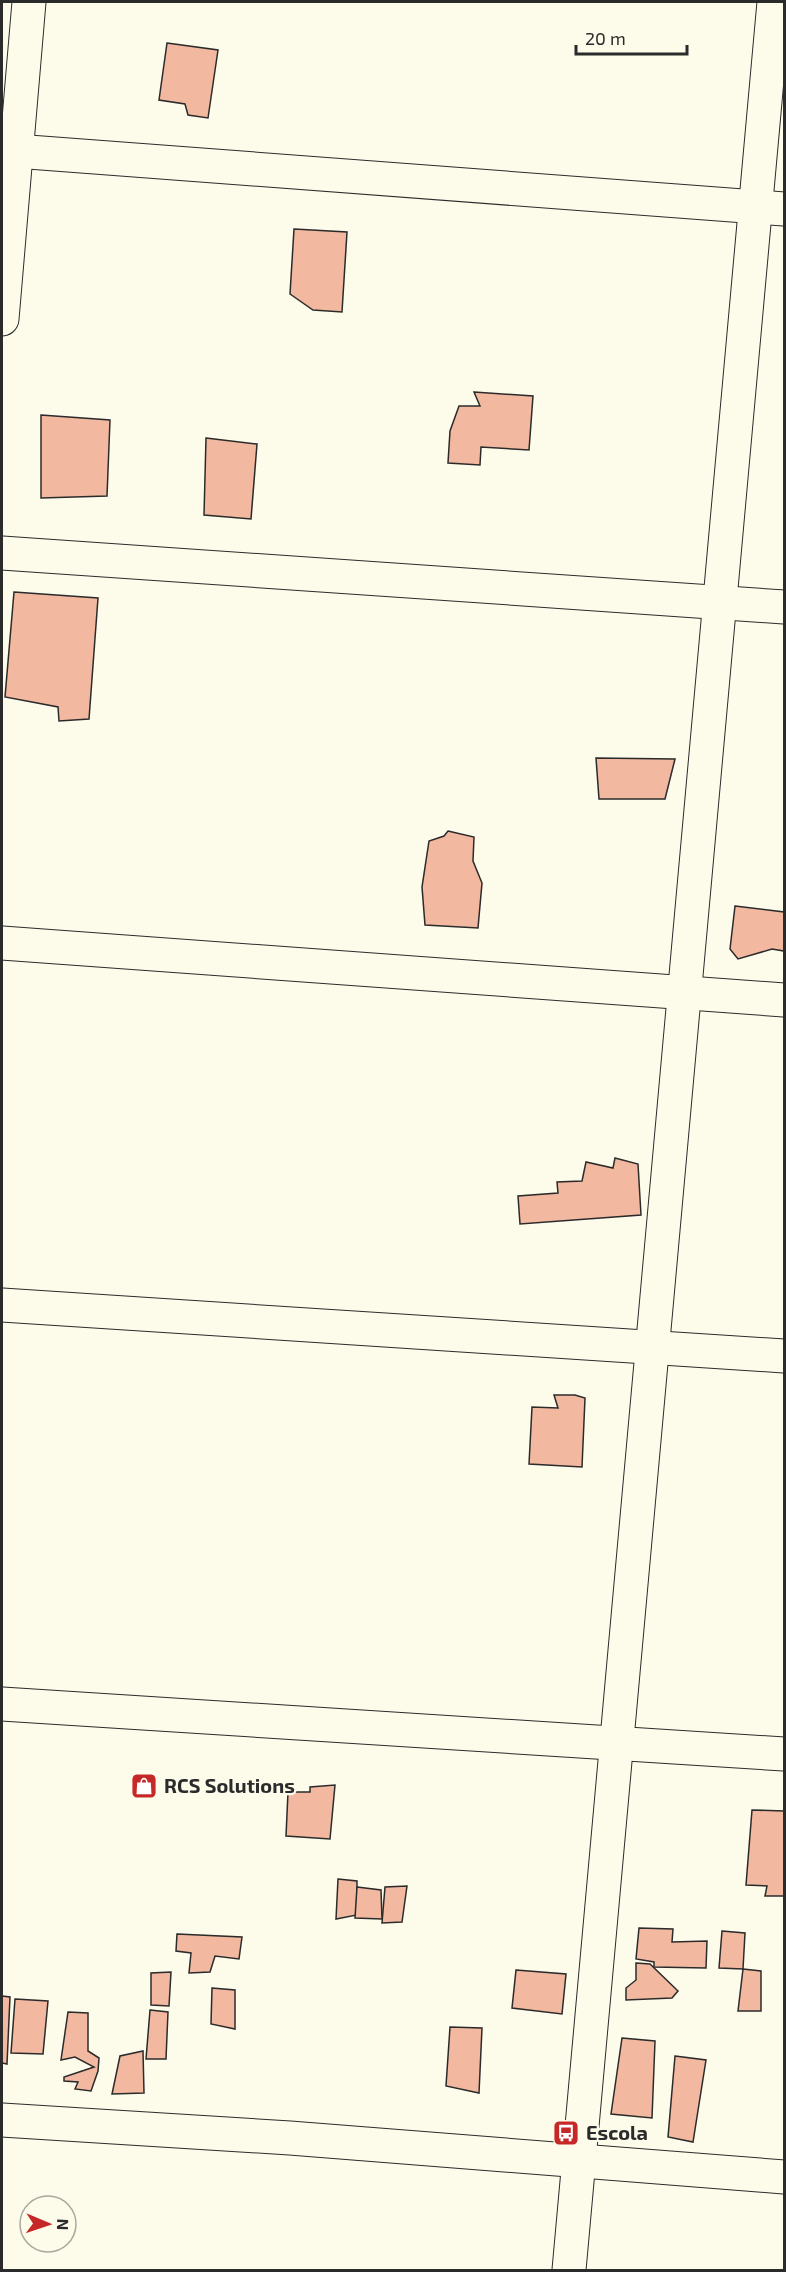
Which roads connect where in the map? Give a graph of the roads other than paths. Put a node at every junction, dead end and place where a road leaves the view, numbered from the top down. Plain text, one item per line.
1 (29, 2) edge
2 (774, 2) edge
3 (9, 151) edge
4 (770, 208) edge
5 (2, 319) edge
6 (2, 553) edge
7 (720, 603) junction
8 (784, 607) edge
9 (2, 943) edge
10 (684, 993) junction
11 (784, 1000) edge
12 (2, 1305) edge
13 (653, 1346) junction
14 (784, 1356) edge
15 (2, 1704) edge
16 (617, 1743) junction
17 (784, 1754) edge
18 (2, 2120) edge
19 (579, 2162) junction
20 (784, 2177) edge
21 (569, 2271) edge

1 - 3 street
2 - 4 street
3 - 4 street
3 - 5 street
4 - 7 street
6 - 7 street
7 - 8 street
7 - 10 street
9 - 10 street
10 - 11 street
10 - 13 street
12 - 13 street
13 - 14 street
13 - 16 street
15 - 16 street
16 - 17 street
16 - 19 street
18 - 19 street
19 - 20 street
19 - 21 street

